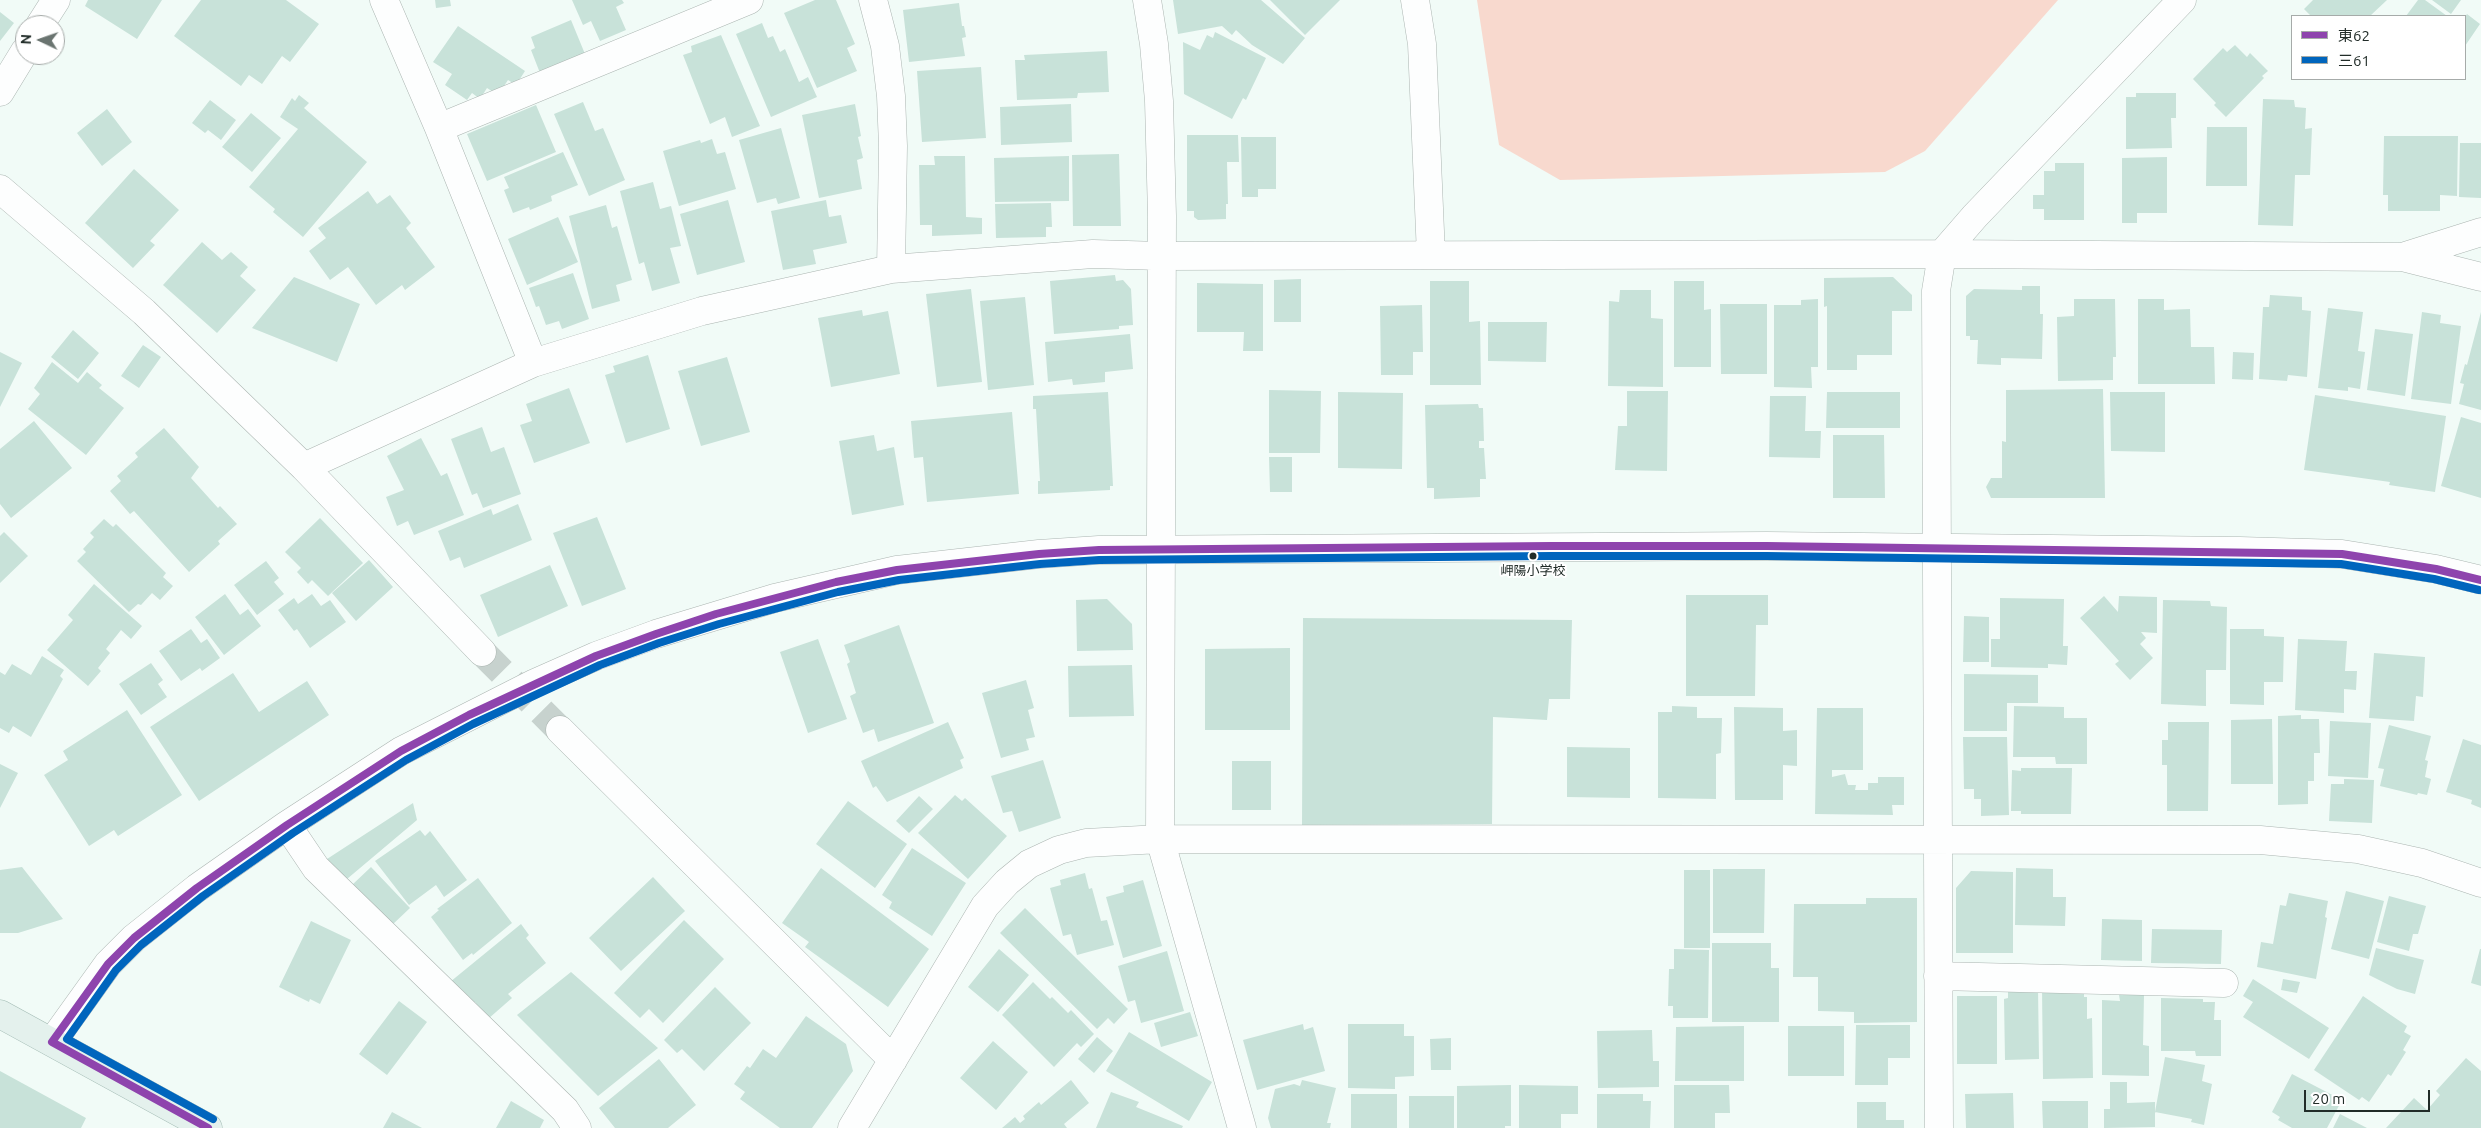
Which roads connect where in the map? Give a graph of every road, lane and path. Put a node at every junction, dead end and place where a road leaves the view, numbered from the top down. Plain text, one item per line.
1 (56, 0) edge
2 (384, 0) edge
3 (750, 0) edge
4 (873, 0) edge
5 (1147, 0) edge
6 (1415, 0) edge
7 (2182, 0) edge
8 (46, 15) edge
9 (16, 65) edge
10 (0, 92) edge
11 (439, 128) junction
12 (0, 189) edge
13 (2481, 232) edge
14 (1942, 254) junction
15 (1430, 255) junction
16 (1161, 256) junction
17 (2402, 257) junction
18 (891, 269) junction
19 (2481, 277) edge
20 (533, 363) junction
21 (304, 467) junction
22 (1937, 548) junction
23 (1160, 549) junction
24 (2481, 580) edge
25 (482, 652) tunnel mouth
26 (560, 730) tunnel mouth
27 (287, 825) junction
28 (1160, 839) junction
29 (1937, 840) junction
30 (2481, 883) edge
31 (1938, 976) junction
32 (2224, 983) dead end
33 (0, 1014) edge
34 (52, 1042) junction
35 (893, 1060) junction
36 (208, 1128) edge
37 (577, 1128) edge
38 (852, 1128) edge
39 (1242, 1128) edge
40 (1939, 1128) edge

1 - 8 street
2 - 11 street
3 - 11 street
4 - 18 street
5 - 16 street
6 - 15 street
7 - 14 street
9 - 10 street
11 - 20 street
12 - 21 street
13 - 17 street
14 - 15 street
14 - 17 street
14 - 22 street
15 - 16 street
16 - 18 street
16 - 23 street
17 - 19 street
18 - 20 street
20 - 21 street
21 - 25 street
22 - 23 street
22 - 24 street
22 - 29 street
23 - 27 street
23 - 28 street
26 - 35 street
27 - 34 street
27 - 37 street
28 - 29 street
28 - 35 street
28 - 39 street
29 - 30 street
29 - 31 street
31 - 32 street
31 - 40 street
33 - 34 main road
34 - 36 main road
35 - 38 street

